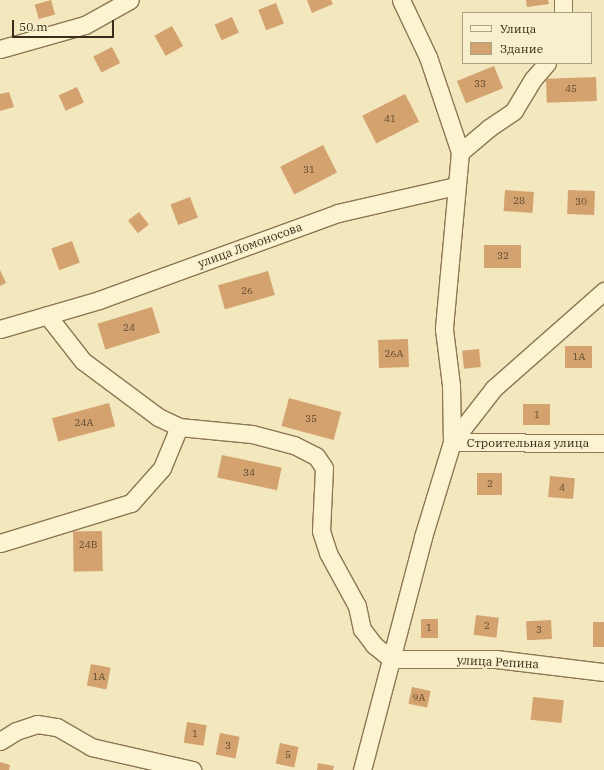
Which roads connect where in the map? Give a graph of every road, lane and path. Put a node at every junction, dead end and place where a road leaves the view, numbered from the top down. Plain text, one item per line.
1 (130, 0) edge
2 (401, 0) edge
3 (563, 0) edge
4 (563, 12) edge
5 (0, 49) edge
6 (546, 64) edge
7 (460, 152) junction
8 (456, 186) junction
9 (604, 291) edge
10 (46, 316) junction
11 (0, 329) edge
12 (179, 427) junction
13 (452, 442) junction
14 (604, 443) edge
15 (0, 544) edge
16 (391, 659) junction
17 (604, 672) edge
18 (0, 741) edge
19 (192, 770) edge
20 (362, 770) edge

1 - 5 street
2 - 7 street
3 - 4 street
6 - 7 street
7 - 8 street
8 - 10 street, улица Ломоносова
8 - 13 street
9 - 13 street
10 - 11 street, улица Ломоносова
10 - 12 street
12 - 15 street
12 - 16 street
13 - 14 street, Строительная улица
13 - 16 street
16 - 17 street, улица Репина
16 - 20 street
18 - 19 street

